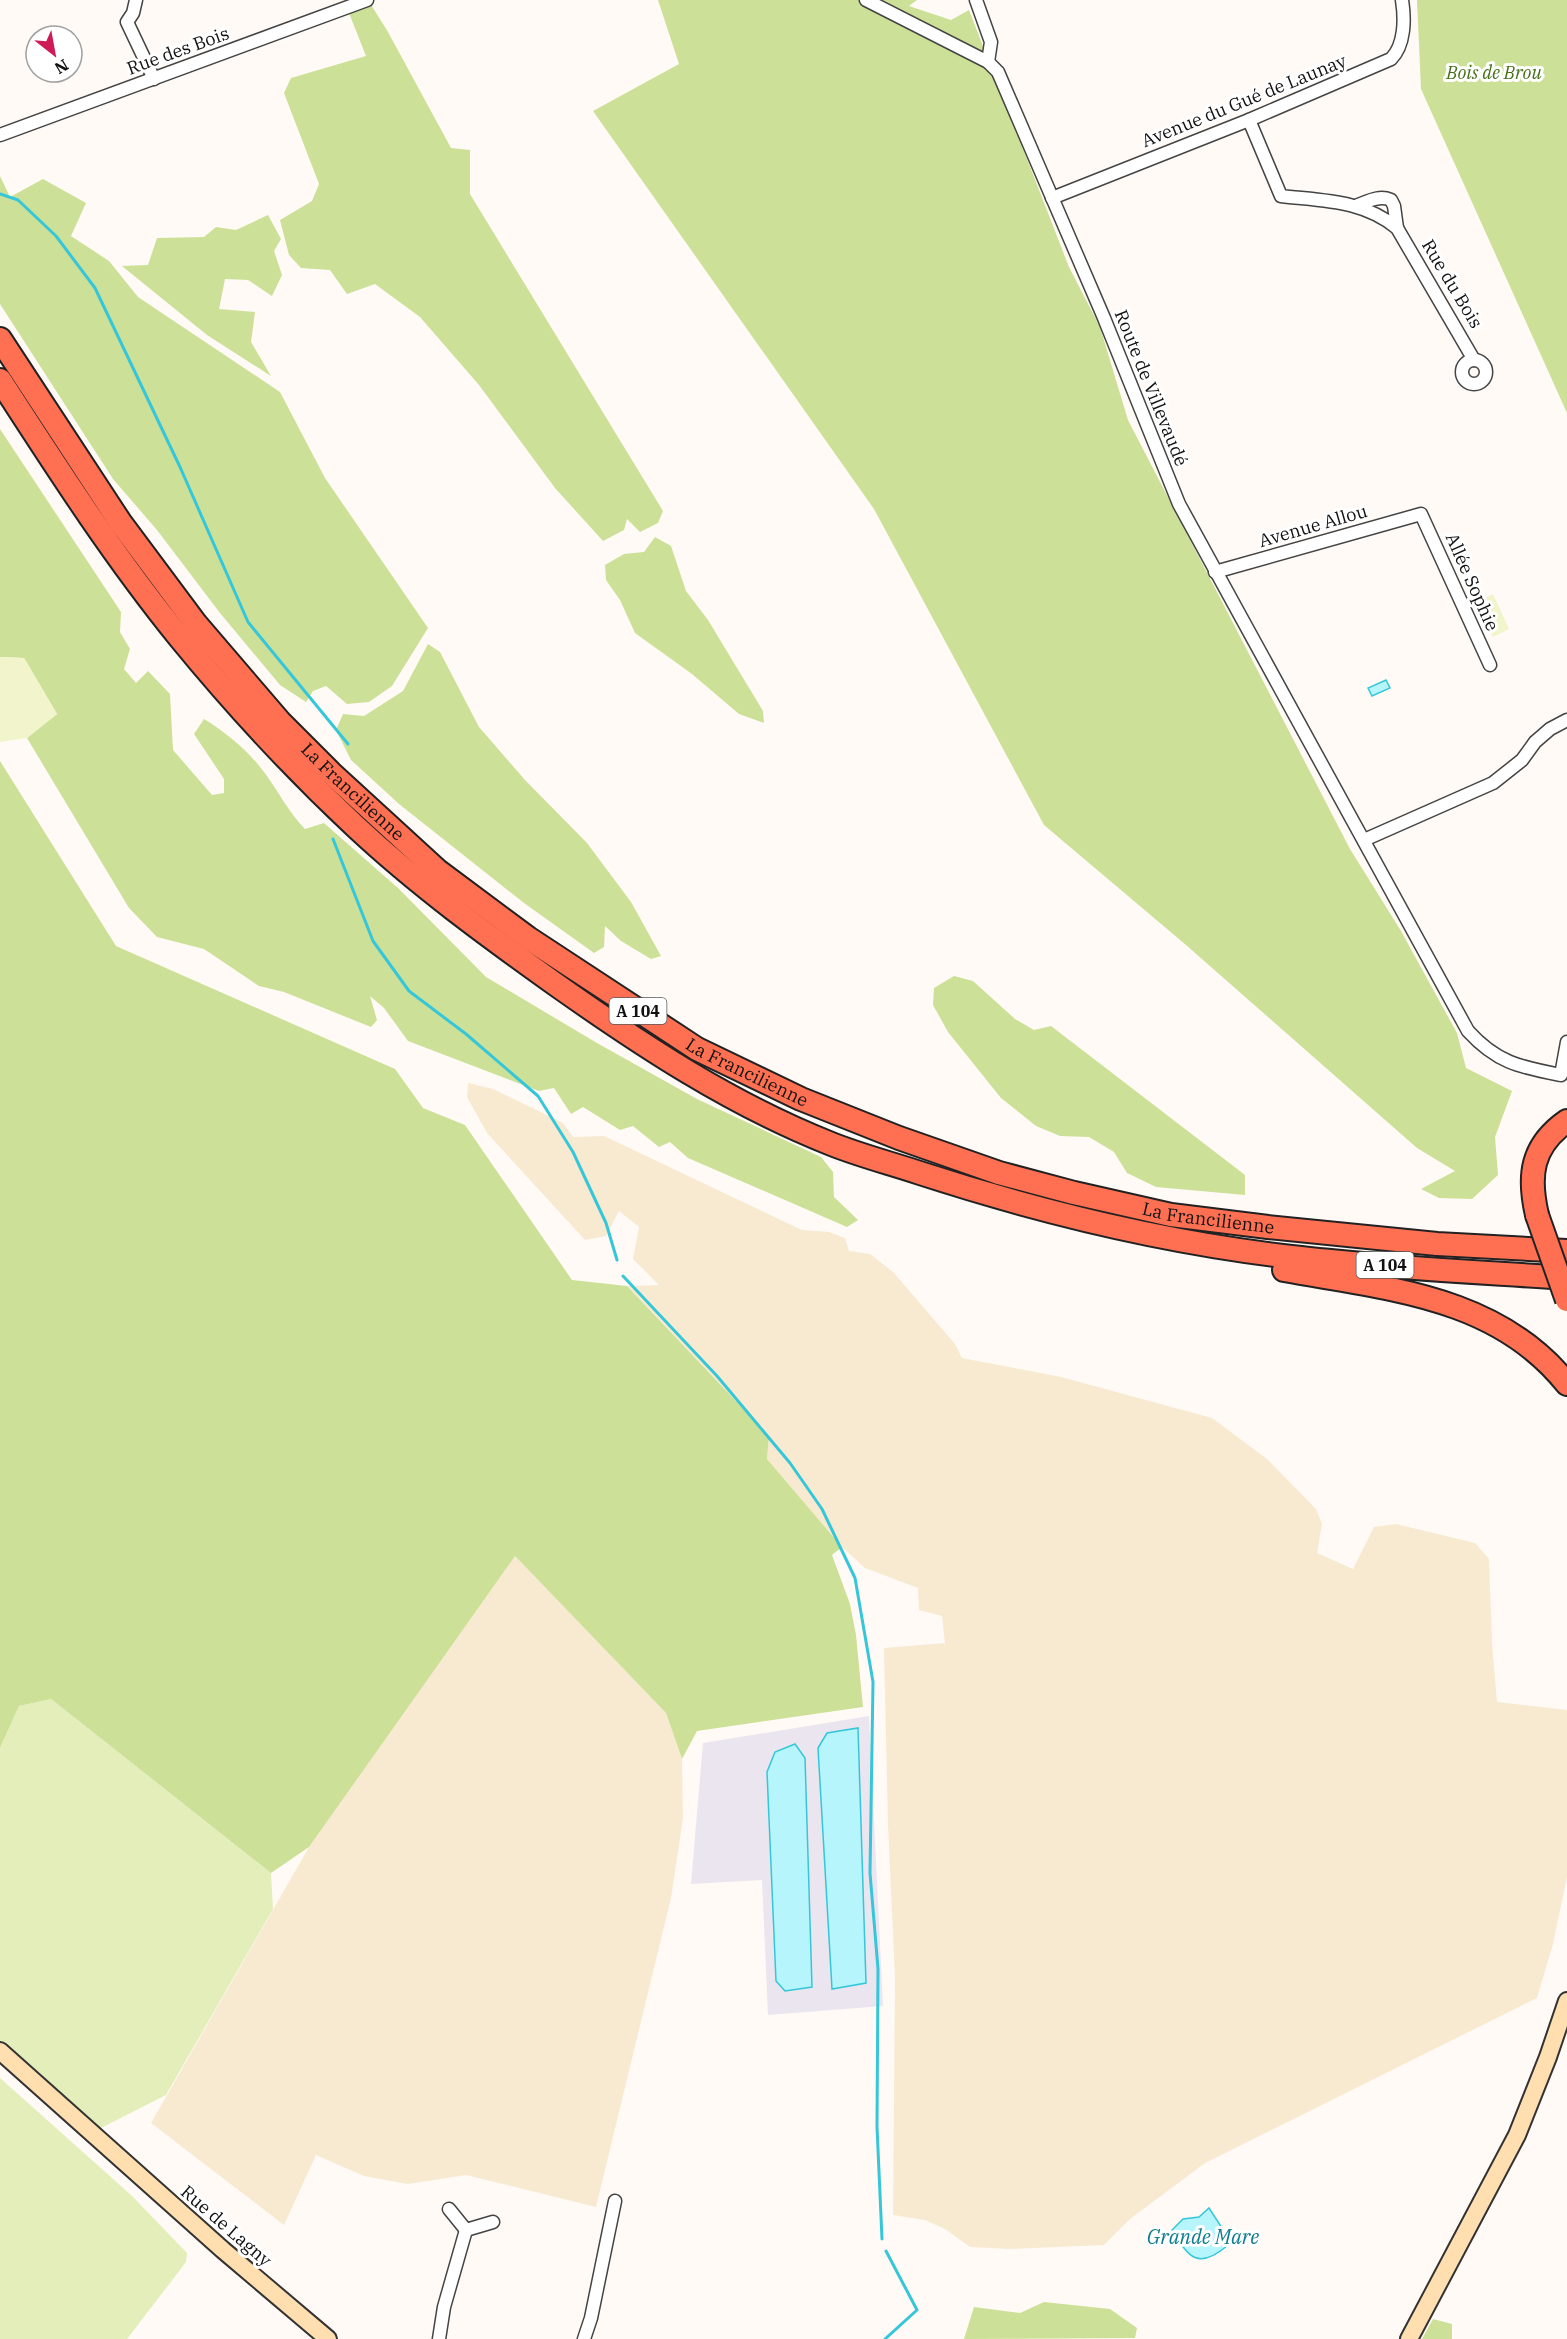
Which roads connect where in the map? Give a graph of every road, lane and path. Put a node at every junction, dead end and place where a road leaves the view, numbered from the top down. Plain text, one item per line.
1 (135, 0) edge
2 (368, 0) edge
3 (866, 0) edge
4 (976, 0) edge
5 (1402, 0) edge
6 (988, 62) junction
7 (154, 79) junction
8 (1249, 120) junction
9 (0, 135) edge
10 (1052, 198) junction
11 (1358, 205) junction
12 (1398, 228) junction
13 (0, 339) edge
14 (1474, 360) dead end
15 (0, 380) edge
16 (1421, 514) joint
17 (1215, 572) junction
18 (1490, 665) dead end
19 (1567, 720) edge
20 (1364, 840) junction
21 (1567, 1042) edge
22 (1567, 1121) edge
23 (1567, 1237) edge
24 (1203, 1243) junction
25 (1531, 1250) junction
26 (1567, 1251) edge
27 (1567, 1278) edge
28 (1567, 1300) edge
29 (1567, 1384) edge
30 (1567, 2001) edge
31 (0, 2051) edge
32 (615, 2201) dead end
33 (449, 2209) dead end
34 (492, 2222) dead end
35 (466, 2230) junction
36 (328, 2339) edge
37 (439, 2339) edge
38 (584, 2339) edge
39 (1410, 2339) edge

1 - 7 street
2 - 7 street, Rue des Bois
3 - 6 street, Route de Villevaudé
4 - 6 street
5 - 8 street, Avenue du Gué de Launay
6 - 10 street, Route de Villevaudé
7 - 9 street, Rue des Bois
8 - 10 street, Avenue du Gué de Launay
8 - 11 street, Rue du Bois
10 - 17 street, Route de Villevaudé
11 - 12 street, Rue du Bois
11 - 12 street, Rue du Bois
12 - 14 street, Rue du Bois
13 - 25 highway, La Francilienne / A 104
15 - 24 highway, La Francilienne / A 104
16 - 17 street, Avenue Allou
16 - 18 street, Allée Sophie
17 - 20 street, Route de Villevaudé
19 - 20 street
20 - 21 street, Route de Villevaudé
22 - 28 highway, bridge
23 - 25 highway
24 - 27 highway, La Francilienne / A 104
24 - 29 highway
25 - 26 highway, La Francilienne / A 104
30 - 39 main road
31 - 36 main road, Rue de Lagny
32 - 38 street
33 - 35 street
34 - 35 street
35 - 37 street

